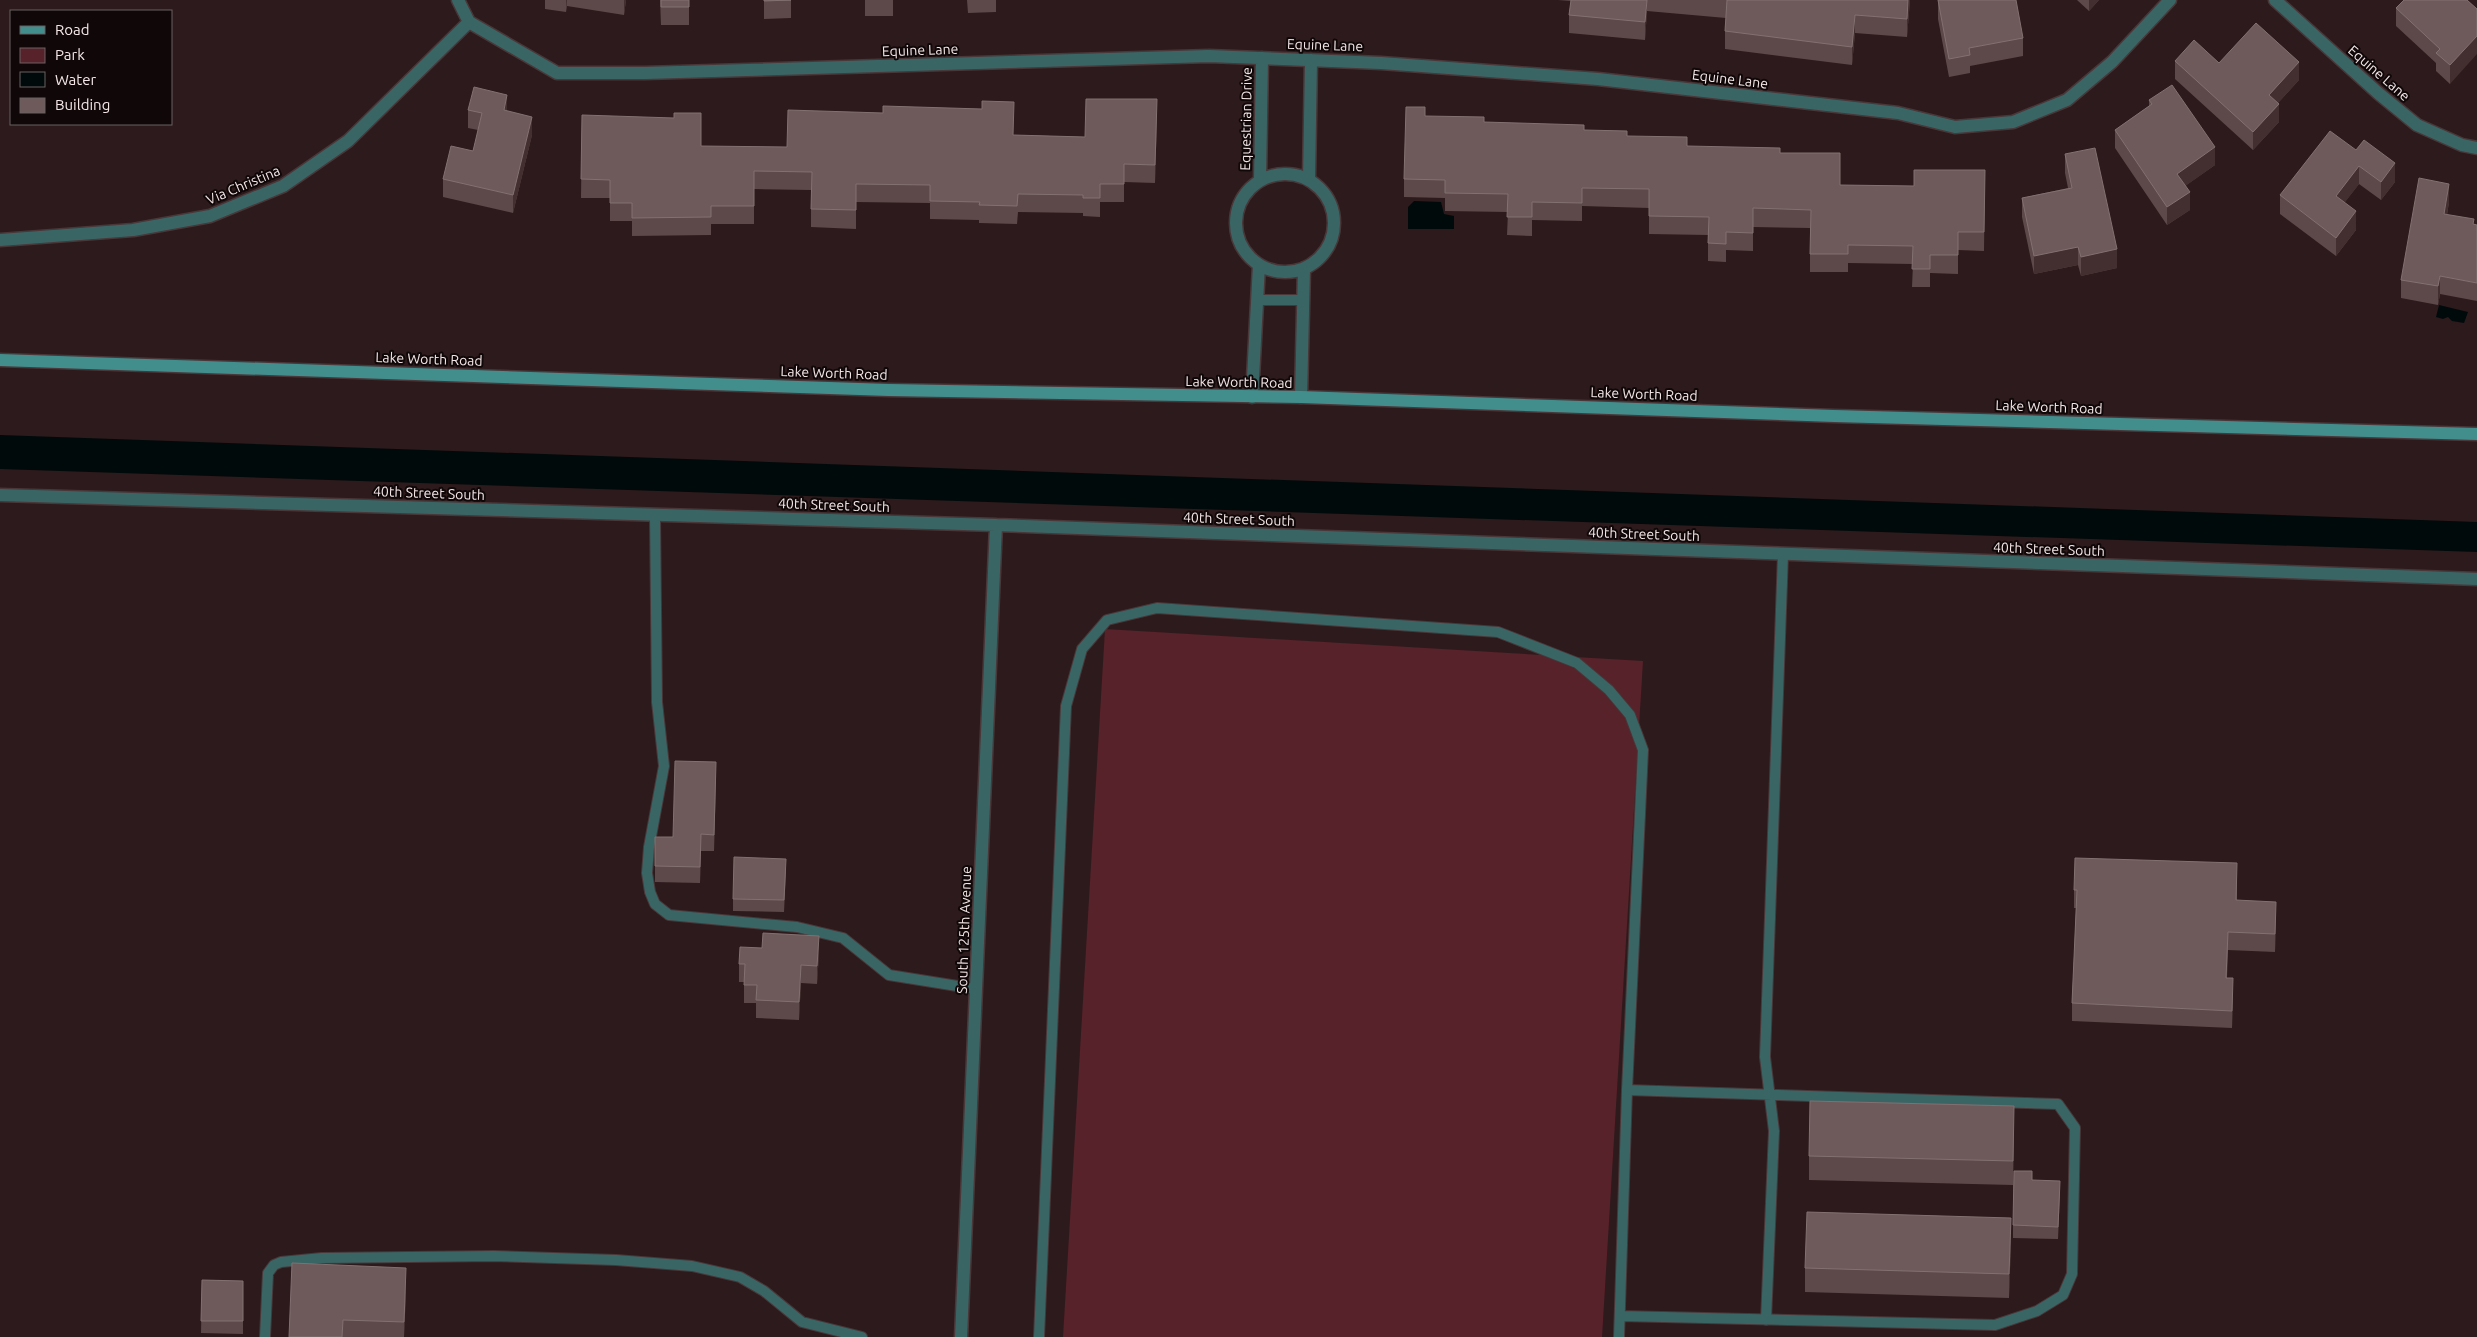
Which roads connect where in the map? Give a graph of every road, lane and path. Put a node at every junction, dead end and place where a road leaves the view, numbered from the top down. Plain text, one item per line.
1 (458, 0) edge
2 (2170, 0) edge
3 (2275, 0) edge
4 (469, 22) junction
5 (1262, 58) junction
6 (1311, 60) junction
7 (2477, 148) edge
8 (1309, 179) junction
9 (1260, 180) junction
10 (0, 240) edge
11 (1259, 265) junction
12 (1304, 268) junction
13 (1258, 300) junction
14 (1304, 300) junction
15 (0, 360) edge
16 (1252, 397) junction
17 (1301, 397) junction
18 (2477, 434) edge
19 (0, 495) edge
20 (655, 515) junction
21 (996, 525) junction
22 (1782, 554) junction
23 (2477, 579) edge
24 (976, 988) junction
25 (1627, 1090) junction
26 (1770, 1095) junction
27 (1620, 1316) junction
28 (1766, 1320) junction
29 (265, 1337) edge
30 (862, 1337) edge
31 (961, 1337) edge
32 (1039, 1337) edge
33 (1619, 1337) edge

1 - 4 street
2 - 6 street, Equine Lane
3 - 7 street, Equine Lane
4 - 5 street, Equine Lane
4 - 10 street, Via Christina
5 - 6 street, Equine Lane
5 - 9 street, Equestrian Drive
6 - 8 street
8 - 9 street, Equestrian Drive
8 - 12 street
9 - 11 street, Equestrian Drive
11 - 12 street
11 - 13 street
12 - 14 street
13 - 14 lane
13 - 16 street
14 - 17 street
15 - 16 street, Lake Worth Road
16 - 17 street, Lake Worth Road
17 - 18 street, Lake Worth Road
19 - 20 street, 40th Street South
20 - 21 street, 40th Street South
20 - 24 lane
21 - 22 street, 40th Street South
21 - 24 street, South 125th Avenue
22 - 23 street, 40th Street South
22 - 26 lane
24 - 31 street, South 125th Avenue
25 - 26 lane
25 - 27 lane
25 - 32 lane
26 - 28 lane
26 - 28 lane
27 - 28 lane
27 - 33 lane
29 - 30 lane

